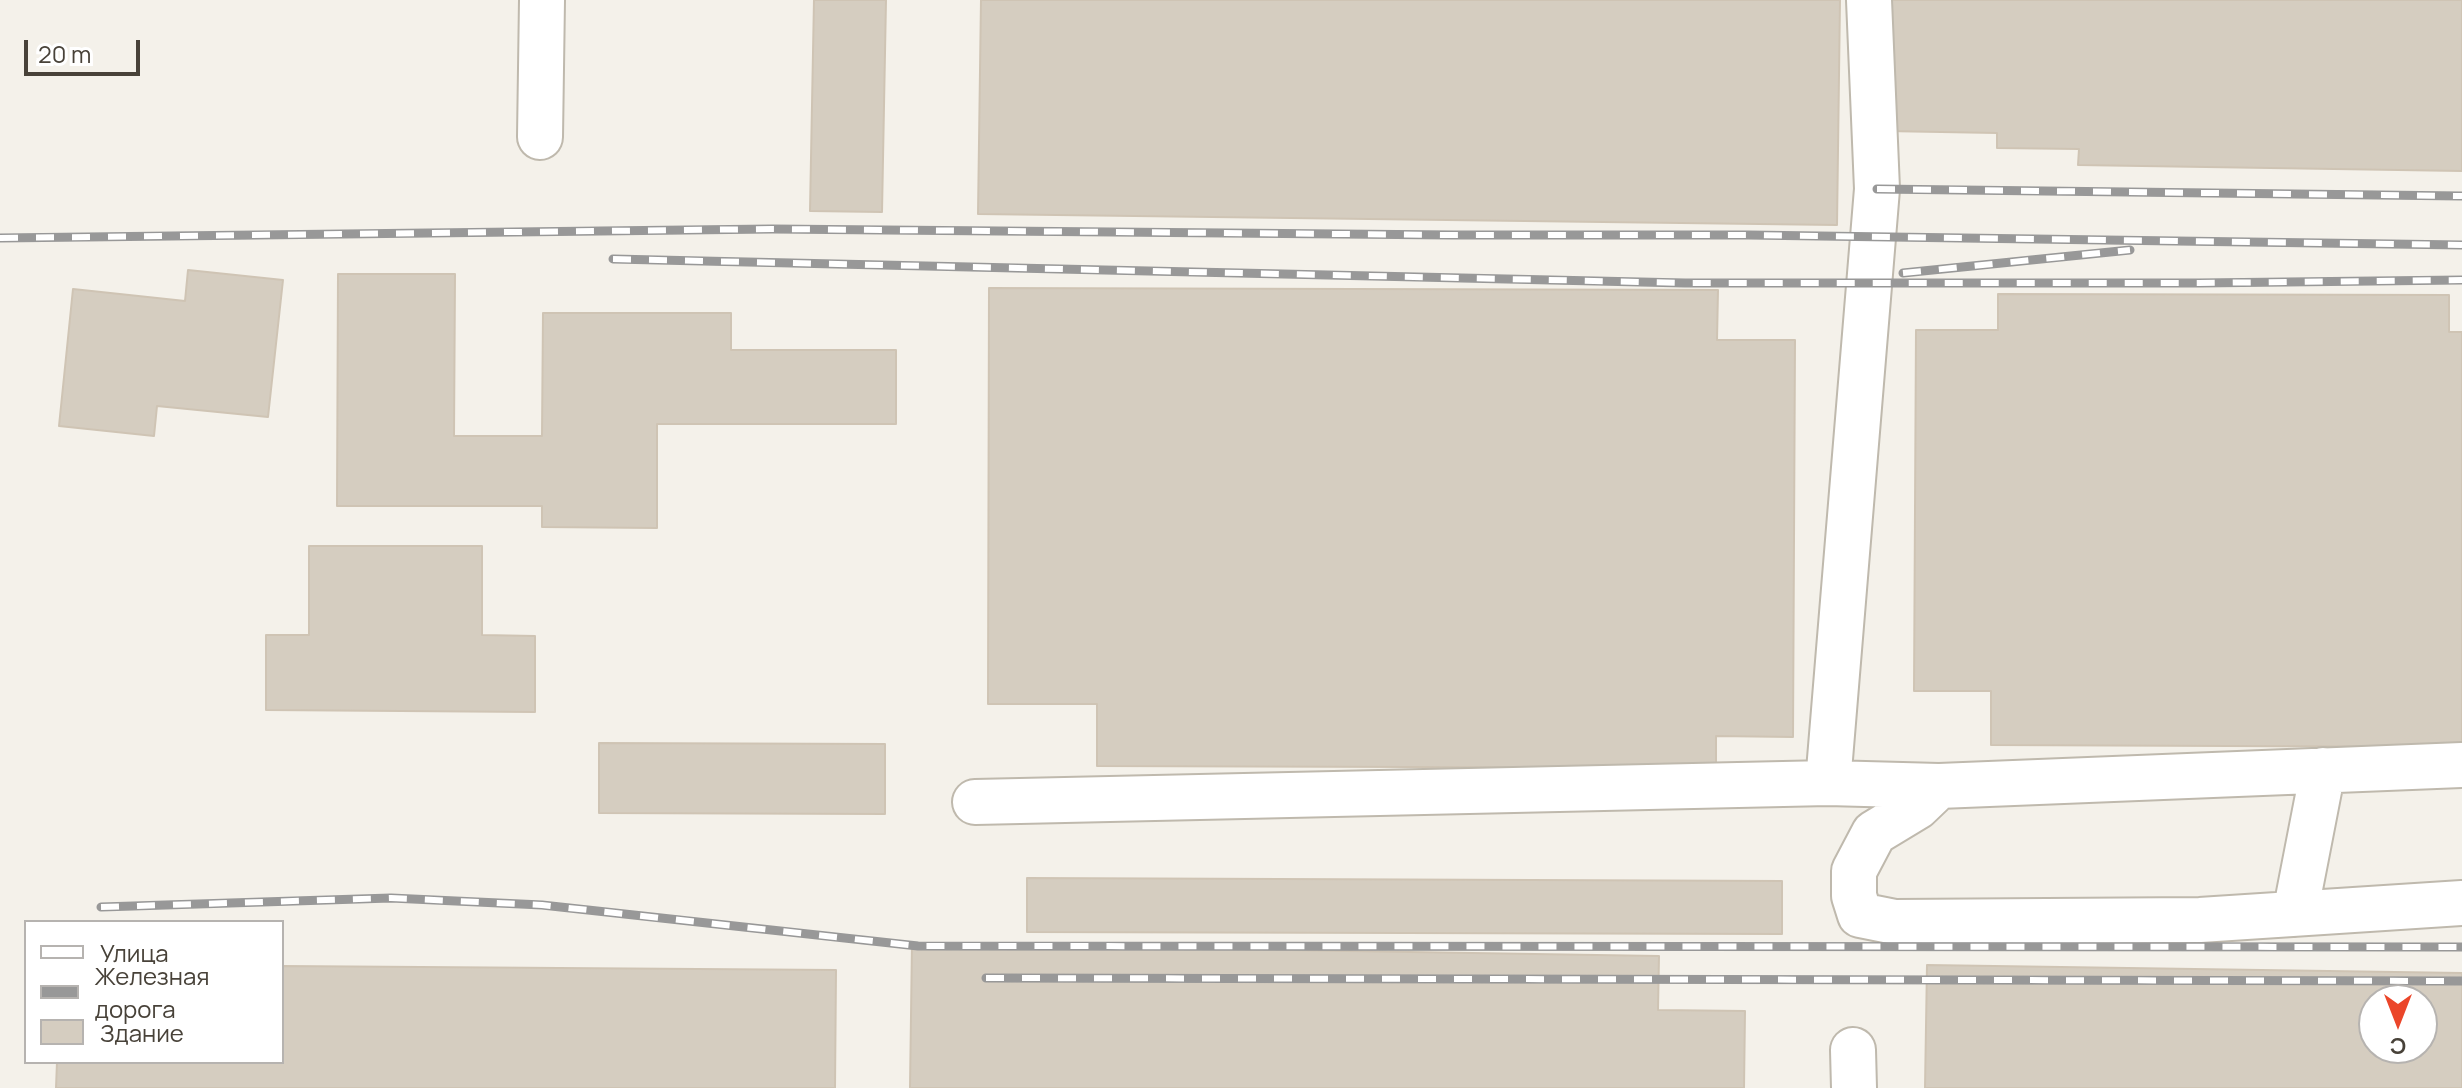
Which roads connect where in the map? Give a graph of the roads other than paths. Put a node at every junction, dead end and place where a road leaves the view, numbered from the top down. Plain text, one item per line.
1 (542, 0) edge
2 (1869, 0) edge
3 (540, 137) dead end
4 (2462, 765) edge
5 (2323, 770) junction
6 (1828, 783) junction
7 (1939, 786) junction
8 (975, 802) dead end
9 (2462, 903) edge
10 (2295, 914) junction

1 - 3 street
2 - 6 street
4 - 5 street
5 - 7 street
5 - 10 street
6 - 7 street
6 - 8 street
7 - 10 street
9 - 10 street

